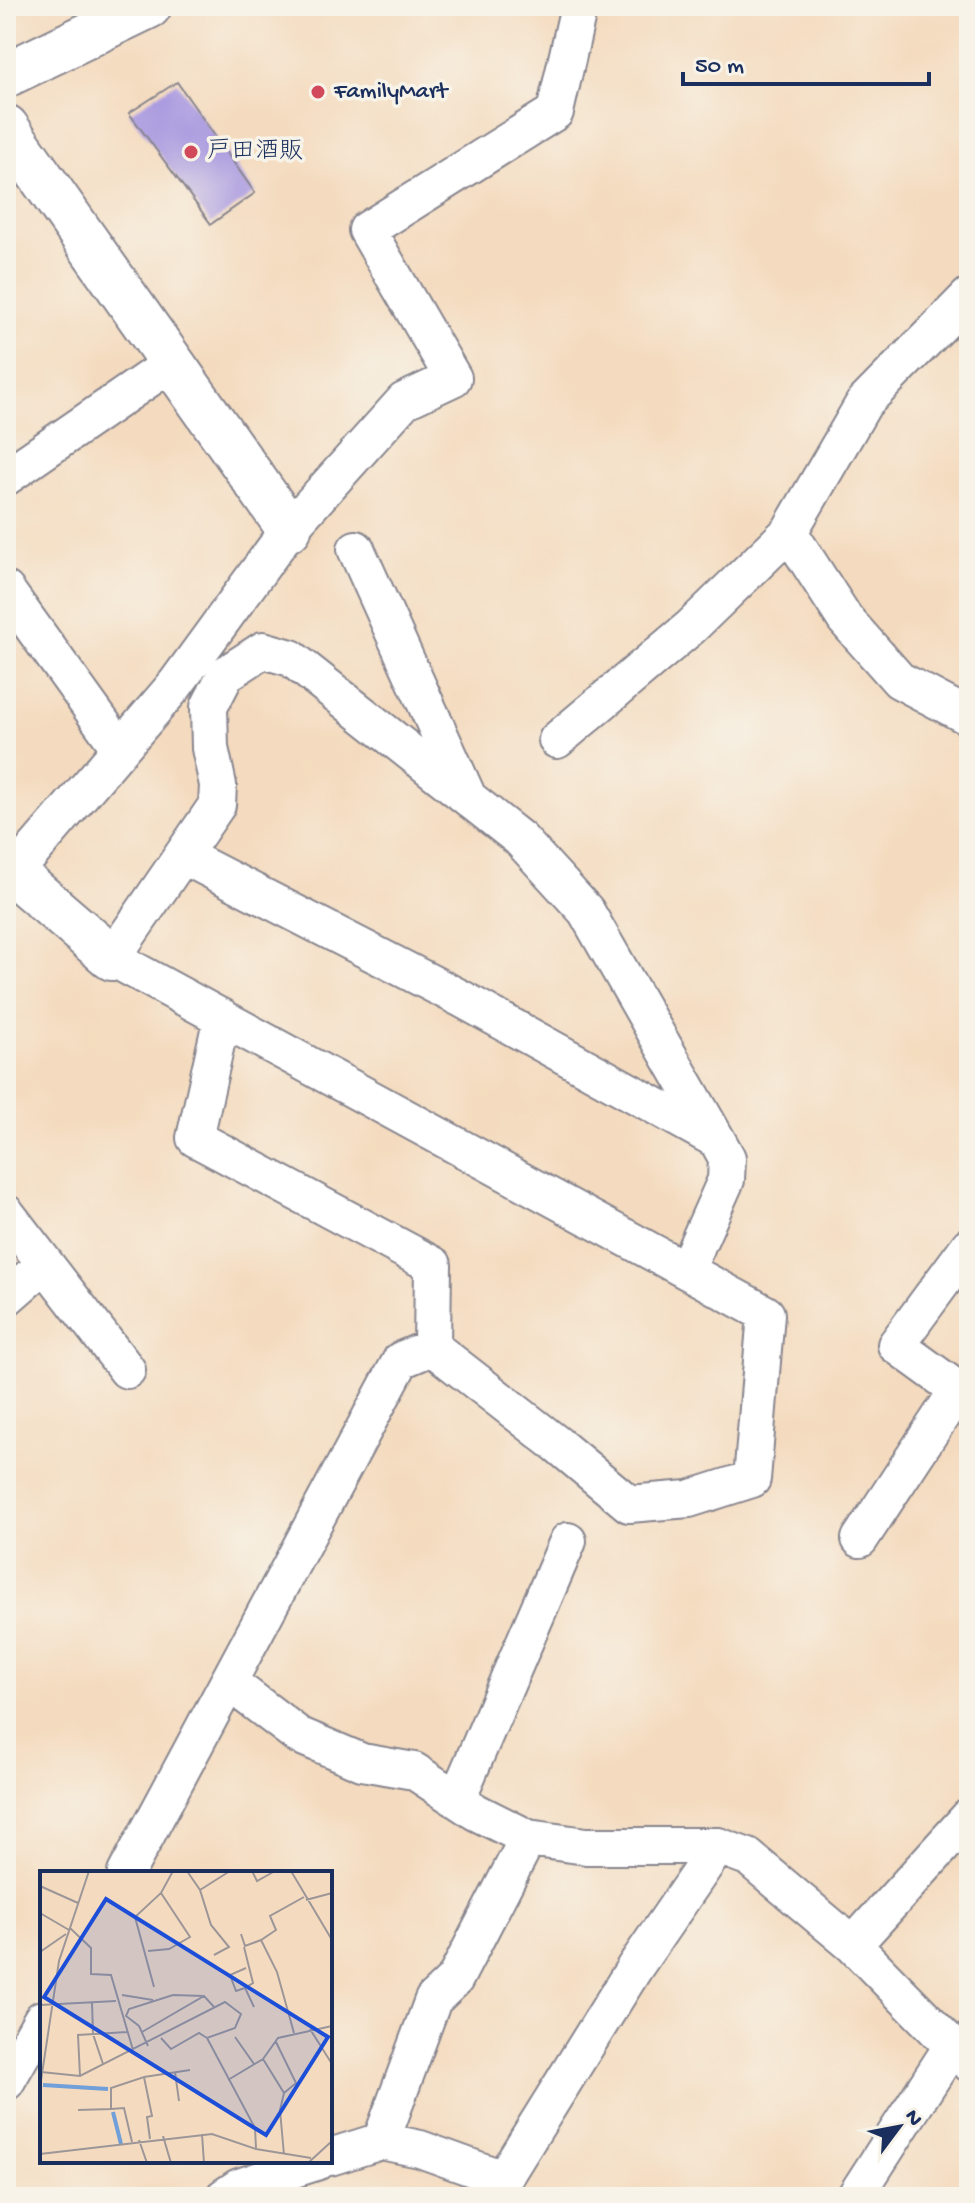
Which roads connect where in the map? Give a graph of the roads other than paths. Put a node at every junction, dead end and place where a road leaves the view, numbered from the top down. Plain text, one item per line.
1 (149, 6) edge
2 (579, 6) edge
3 (6, 75) edge
4 (6, 127) edge
5 (969, 296) edge
6 (173, 362) junction
7 (6, 477) edge
8 (289, 529) junction
9 (789, 532) junction
10 (356, 549) dead end
11 (6, 590) edge
12 (969, 717) edge
13 (557, 740) dead end
14 (119, 747) junction
15 (468, 798) junction
16 (184, 856) junction
17 (10, 870) edge
18 (112, 958) junction
19 (222, 1017) junction
20 (717, 1140) junction
21 (6, 1213) edge
22 (969, 1246) edge
23 (45, 1264) junction
24 (686, 1270) junction
25 (6, 1298) edge
26 (432, 1347) junction
27 (127, 1370) dead end
28 (964, 1393) edge
29 (860, 1539) dead end
30 (568, 1541) dead end
31 (230, 1683) junction
32 (457, 1799) junction
33 (969, 1817) edge
34 (528, 1838) junction
35 (718, 1846) junction
36 (127, 1871) edge
37 (853, 1945) junction
38 (40, 2022) edge
39 (961, 2054) edge
40 (6, 2082) edge
41 (381, 2141) junction
42 (332, 2156) edge
43 (313, 2163) edge
44 (224, 2197) edge
45 (855, 2197) edge

1 - 3 street
2 - 8 street
4 - 6 street
5 - 9 street
6 - 7 street
6 - 8 street
8 - 14 street
9 - 12 street
9 - 13 street
10 - 15 street
11 - 14 street
14 - 17 street
15 - 16 street
15 - 20 street
16 - 18 street
16 - 20 street
17 - 18 street
18 - 19 street
19 - 24 street
19 - 26 street
20 - 24 street
21 - 23 street
22 - 28 street
23 - 25 street
23 - 27 street
24 - 26 street
26 - 31 street
28 - 29 street
30 - 32 street
31 - 32 street
31 - 36 street
32 - 34 street
33 - 37 street
34 - 35 street
34 - 41 street
35 - 37 street
35 - 41 street
37 - 39 street
38 - 40 street
39 - 45 street
41 - 42 street
43 - 44 street

